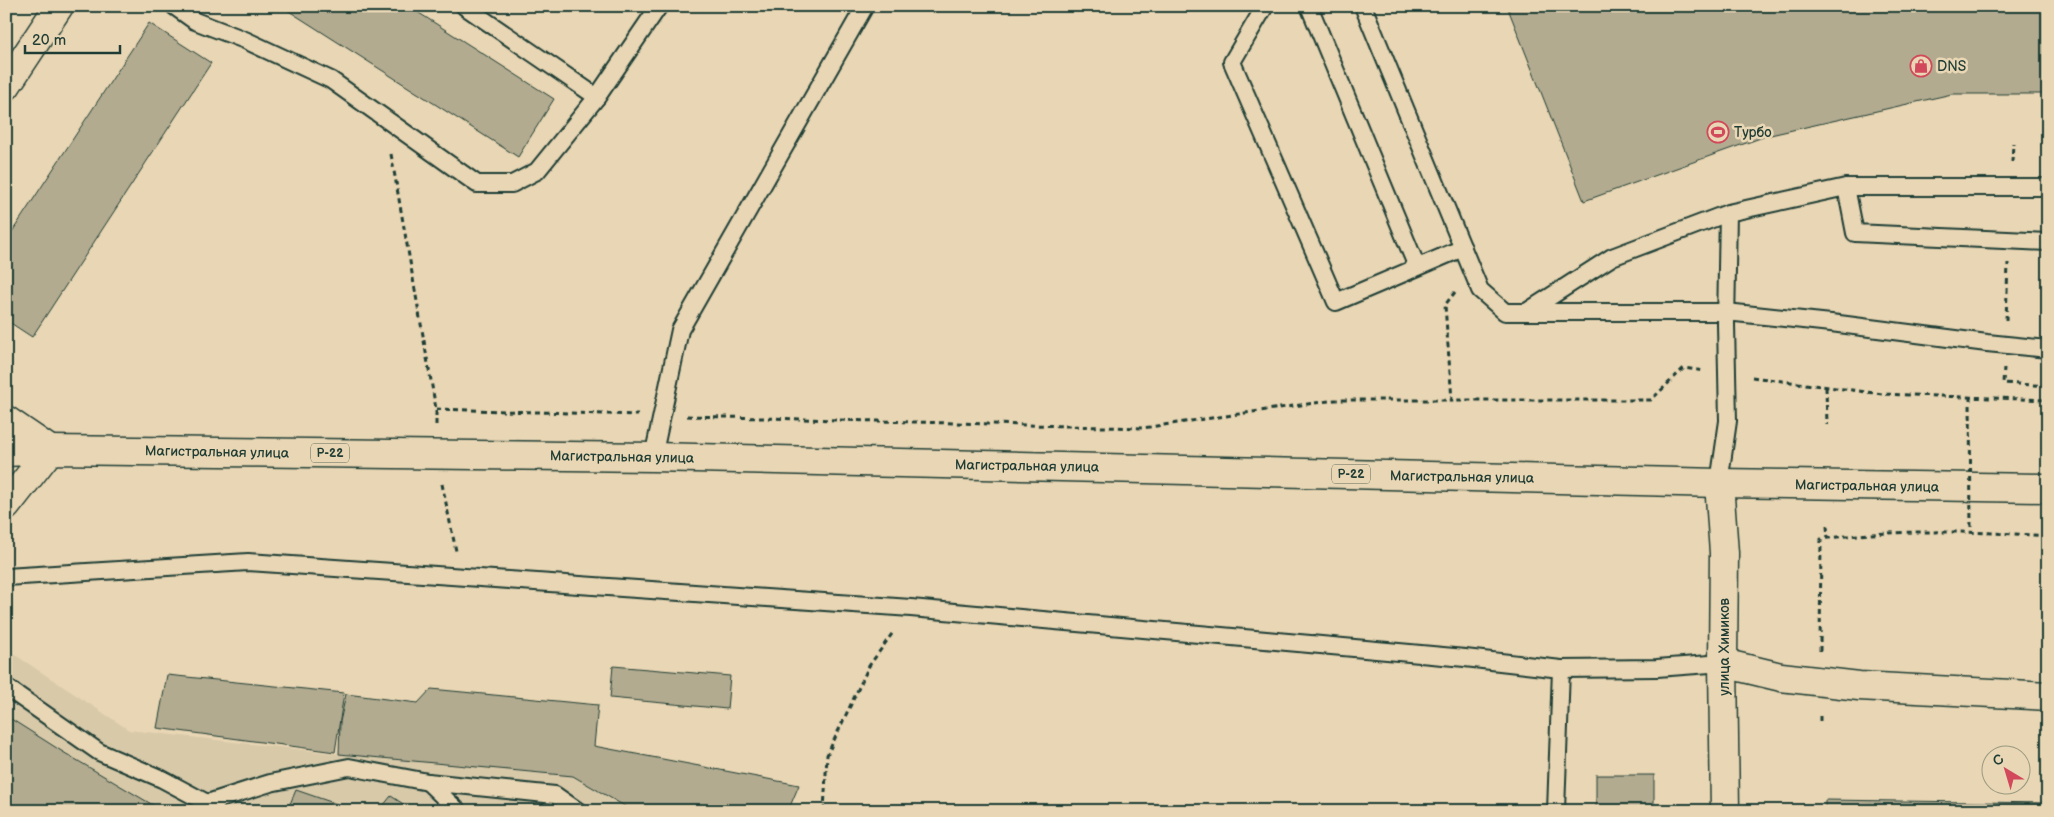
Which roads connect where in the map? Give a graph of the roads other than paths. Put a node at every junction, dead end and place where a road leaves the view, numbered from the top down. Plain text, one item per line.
1 (59, 6) edge
2 (174, 6) edge
3 (660, 6) edge
4 (865, 6) edge
5 (1265, 6) edge
6 (1309, 6) edge
7 (1363, 6) edge
8 (466, 7) edge
9 (6, 86) edge
10 (597, 97) junction
11 (1846, 187) junction
12 (2048, 187) edge
13 (1728, 213) junction
14 (2048, 242) edge
15 (1462, 248) junction
16 (1417, 267) junction
17 (1528, 312) junction
18 (1726, 312) junction
19 (2048, 349) edge
20 (6, 420) edge
21 (50, 450) junction
22 (6, 452) edge
23 (653, 456) junction
24 (1719, 483) junction
25 (2048, 488) edge
26 (6, 506) edge
27 (6, 578) edge
28 (1723, 663) junction
29 (1561, 669) junction
30 (6, 687) edge
31 (2048, 696) edge
32 (428, 782) junction
33 (212, 807) edge
34 (458, 811) edge
35 (578, 811) edge
36 (1556, 811) edge
37 (1725, 811) edge

1 - 9 main road
2 - 10 lane
3 - 10 lane
4 - 23 lane
5 - 16 lane
6 - 16 lane
7 - 15 lane
8 - 10 lane
11 - 12 lane
11 - 13 lane
11 - 14 lane
13 - 17 lane
13 - 18 lane
15 - 16 lane
15 - 17 lane
17 - 18 lane
18 - 19 lane
18 - 24 lane
20 - 21 main road
21 - 22 main road, Магистральная улица / Р-22
21 - 23 main road, Магистральная улица / Р-22
21 - 26 main road
23 - 24 main road, Магистральная улица / Р-22
24 - 25 main road, Магистральная улица / Р-22
24 - 28 main road, улица Химиков
27 - 29 lane
28 - 29 lane
28 - 31 main road
28 - 37 main road, улица Химиков
29 - 36 lane
30 - 33 lane
32 - 33 lane
32 - 34 lane
32 - 35 lane

